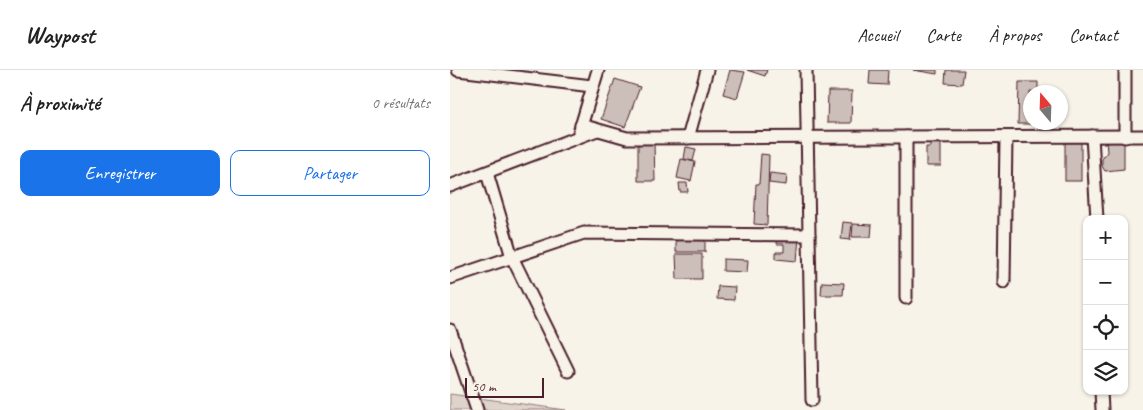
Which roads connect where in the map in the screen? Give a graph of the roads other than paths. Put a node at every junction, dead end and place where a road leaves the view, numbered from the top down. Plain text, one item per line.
1 (458, 70) edge
2 (598, 70) edge
3 (707, 70) edge
4 (806, 70) edge
5 (1125, 70) edge
6 (592, 86) junction
7 (581, 125) junction
8 (597, 130) junction
9 (1006, 136) junction
10 (1092, 136) junction
11 (1143, 136) edge
12 (577, 137) junction
13 (807, 137) junction
14 (906, 137) junction
15 (1125, 137) junction
16 (688, 138) junction
17 (487, 173) junction
18 (450, 186) edge
19 (1097, 215) edge
20 (809, 235) junction
21 (512, 257) junction
22 (450, 278) edge
23 (1004, 282) dead end
24 (906, 298) dead end
25 (450, 330) edge
26 (568, 371) dead end
27 (1101, 395) edge
28 (812, 400) dead end
29 (477, 410) edge
30 (1102, 410) edge

1 - 6 street
2 - 6 street
3 - 16 street
4 - 13 street
5 - 15 street
6 - 7 street
7 - 8 street
7 - 12 street
8 - 12 street
8 - 16 street
9 - 10 street
9 - 14 street
9 - 23 street
10 - 15 street
10 - 19 street
11 - 15 street
12 - 17 street
13 - 14 street
13 - 16 street
13 - 20 street
14 - 24 street
17 - 18 street
17 - 21 street
20 - 21 street
20 - 28 street
21 - 22 street
21 - 26 street
25 - 29 street
27 - 30 street

